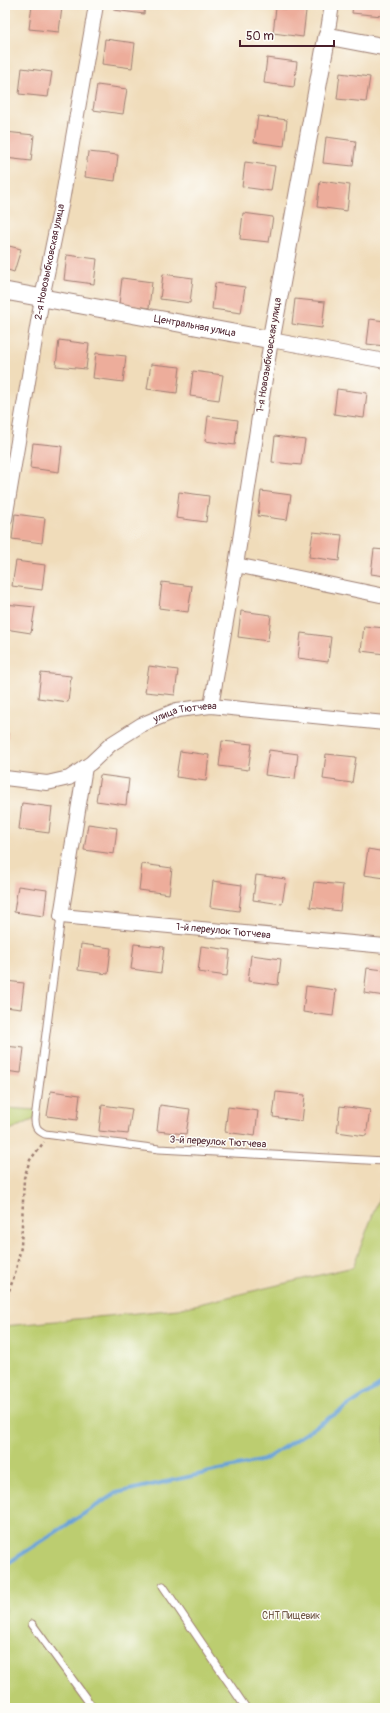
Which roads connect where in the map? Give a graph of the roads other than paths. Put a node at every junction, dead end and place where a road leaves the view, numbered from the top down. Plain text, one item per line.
1 (96, 5) edge
2 (332, 5) edge
3 (327, 36) junction
4 (385, 47) edge
5 (5, 291) edge
6 (42, 298) junction
7 (270, 340) junction
8 (385, 361) edge
9 (5, 519) edge
10 (236, 565) junction
11 (385, 596) edge
12 (211, 706) junction
13 (385, 723) edge
14 (85, 767) junction
15 (5, 778) edge
16 (61, 916) junction
17 (385, 946) edge
18 (385, 1161) edge
19 (163, 1586) dead end
20 (32, 1624) dead end
21 (93, 1708) edge
22 (246, 1708) edge

1 - 6 street, 2-я Новозыбковская улица
2 - 3 street, 1-я Новозыбковская улица
3 - 4 street
3 - 7 street, 1-я Новозыбковская улица
5 - 6 street, Центральная улица
6 - 7 street, Центральная улица
6 - 9 street, 2-я Новозыбковская улица
7 - 8 street, Центральная улица
7 - 10 street, 1-я Новозыбковская улица
10 - 11 street
10 - 12 street, 1-я Новозыбковская улица
12 - 13 street, улица Тютчева
12 - 14 street, улица Тютчева
14 - 15 street, улица Тютчева
14 - 16 street
16 - 17 street, 1-й переулок Тютчева
16 - 18 lane, 3-й переулок Тютчева
19 - 22 lane
20 - 21 lane

